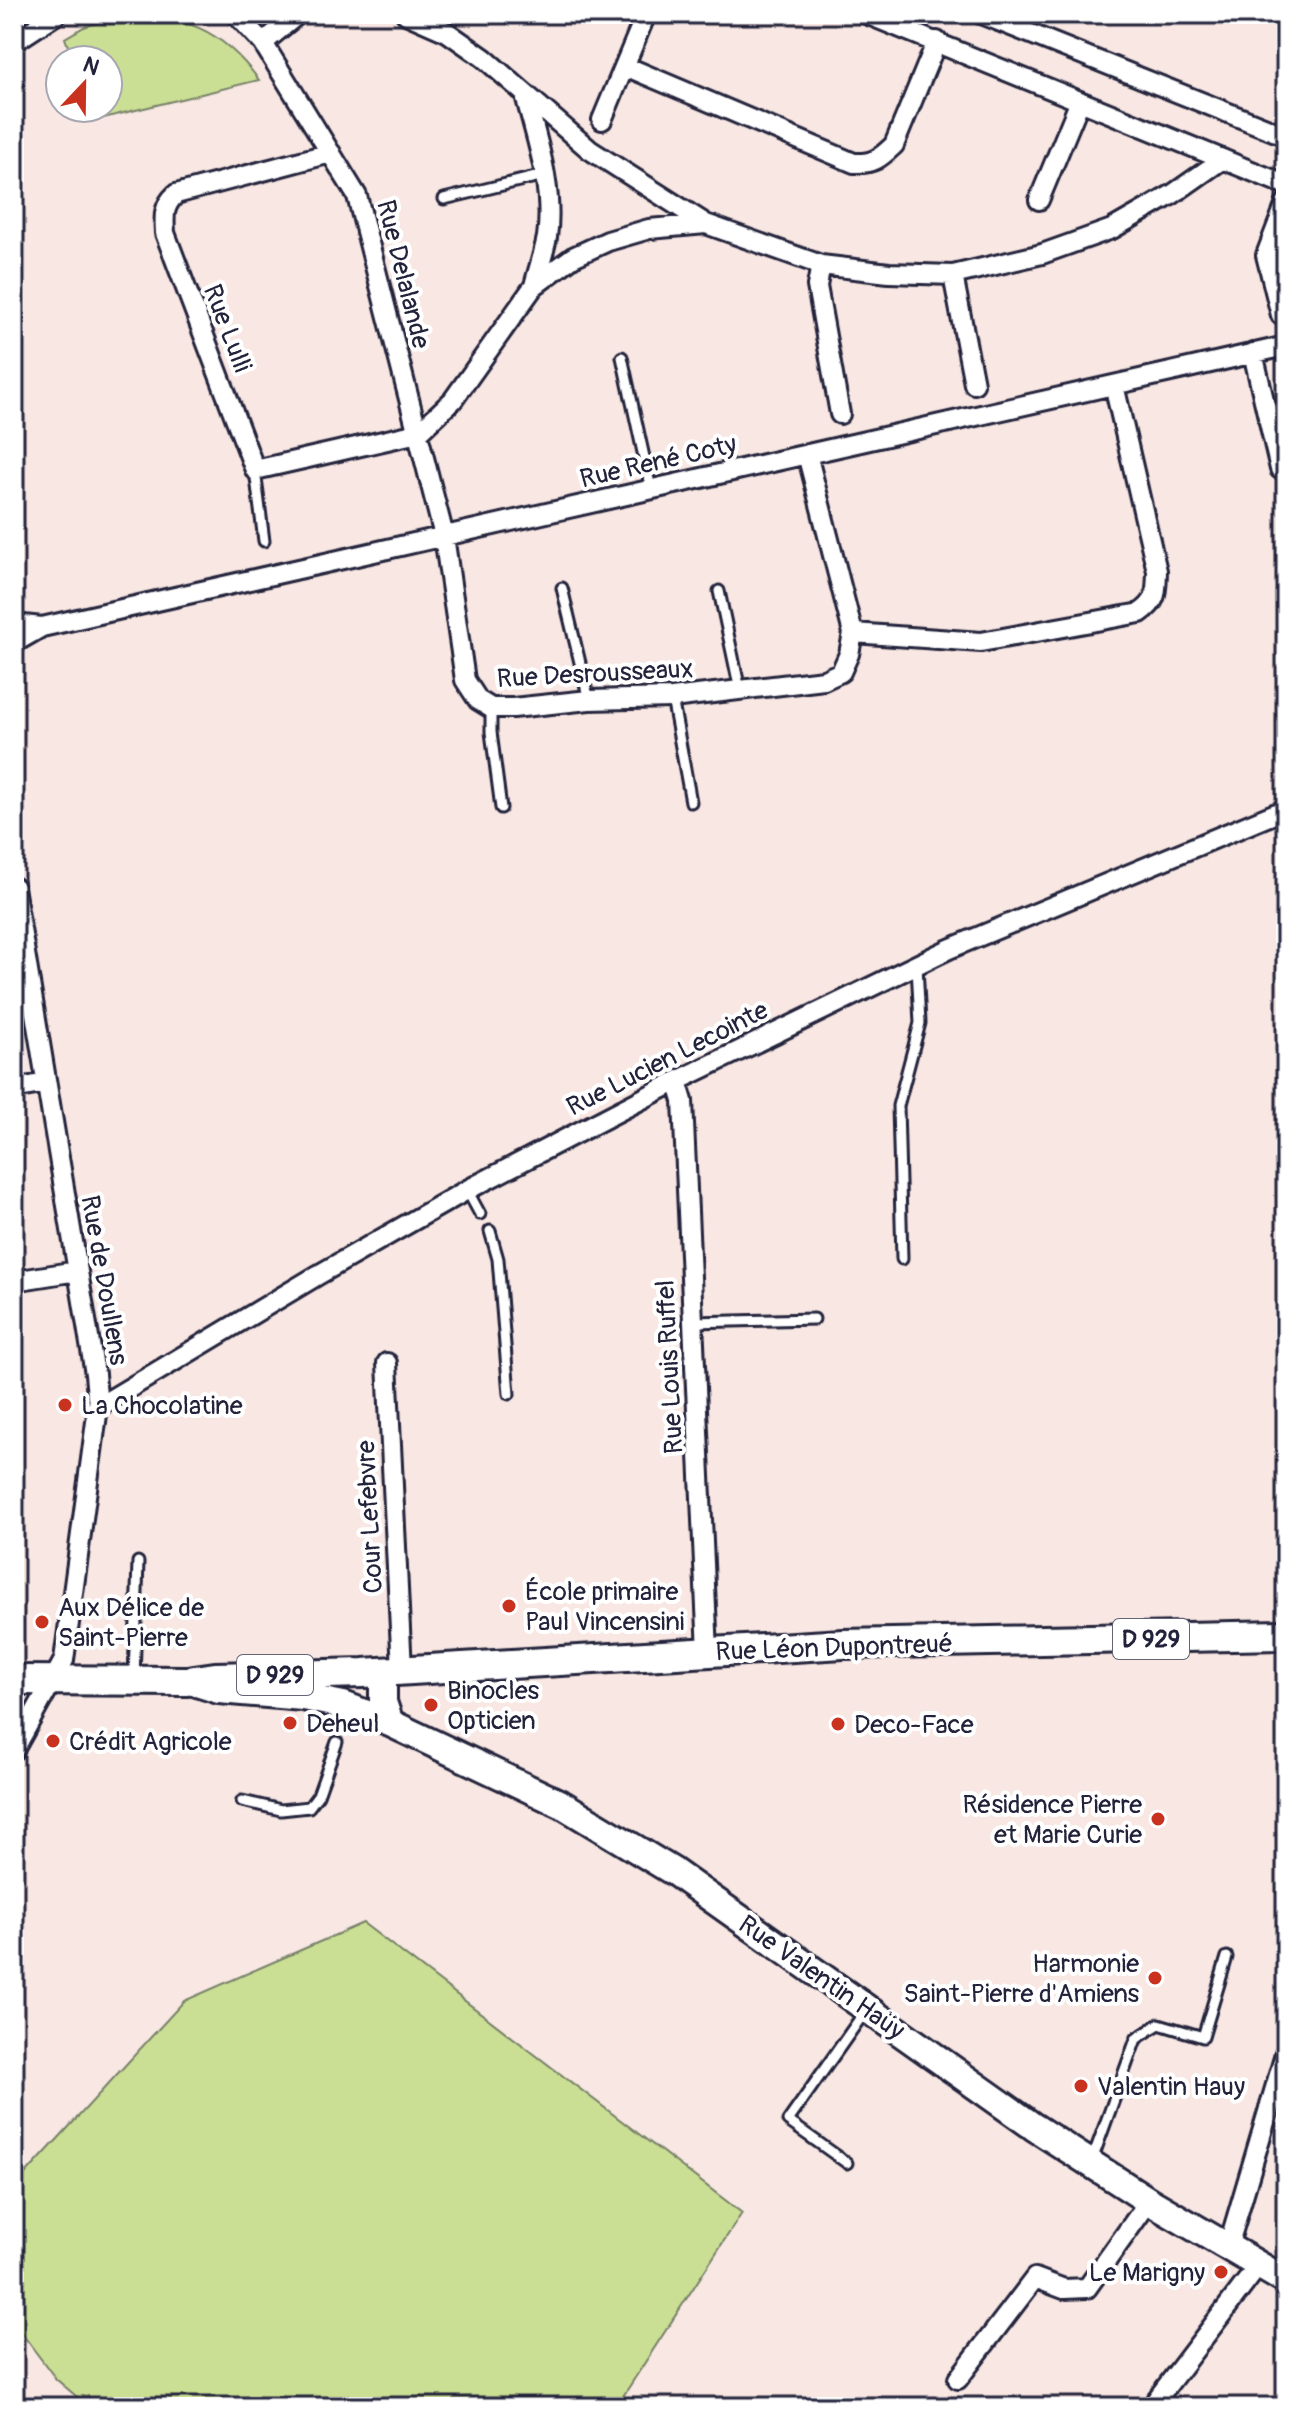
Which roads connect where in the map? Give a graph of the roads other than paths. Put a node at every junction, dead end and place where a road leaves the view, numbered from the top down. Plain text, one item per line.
1 (57, 14) edge
2 (235, 14) edge
3 (298, 14) edge
4 (406, 14) edge
5 (646, 14) edge
6 (981, 14) edge
7 (877, 16) edge
8 (937, 41) junction
9 (14, 42) edge
10 (263, 43) junction
11 (625, 66) junction
12 (525, 95) junction
13 (1080, 101) junction
14 (602, 120) dead end
15 (1286, 136) edge
16 (331, 153) junction
17 (1223, 159) junction
18 (544, 175) junction
19 (1286, 185) edge
20 (444, 199) dead end
21 (1039, 200) dead end
22 (1286, 203) edge
23 (706, 224) junction
24 (821, 265) junction
25 (953, 275) junction
26 (534, 286) junction
27 (1281, 315) dead end
28 (1286, 346) edge
29 (1253, 353) junction
30 (622, 357) dead end
31 (974, 384) dead end
32 (1114, 385) junction
33 (840, 414) dead end
34 (418, 433) junction
35 (807, 454) junction
36 (1280, 469) dead end
37 (255, 470) junction
38 (651, 489) junction
39 (444, 536) junction
40 (264, 541) dead end
41 (562, 588) dead end
42 (719, 591) dead end
43 (14, 624) edge
44 (42, 627) junction
45 (853, 633) junction
46 (14, 643) edge
47 (740, 690) junction
48 (672, 698) junction
49 (589, 700) junction
50 (491, 708) junction
51 (691, 802) dead end
52 (501, 808) dead end
53 (1286, 809) edge
54 (14, 887) edge
55 (917, 964) junction
56 (677, 1081) junction
57 (46, 1083) junction
58 (14, 1089) edge
59 (467, 1190) junction
60 (480, 1214) dead end
61 (490, 1231) dead end
62 (902, 1259) dead end
63 (77, 1271) junction
64 (14, 1281) edge
65 (814, 1319) dead end
66 (693, 1322) junction
67 (387, 1363) dead end
68 (509, 1394) dead end
69 (98, 1407) junction
70 (138, 1562) dead end
71 (1286, 1635) edge
72 (708, 1652) junction
73 (382, 1671) junction
74 (14, 1680) edge
75 (54, 1680) junction
76 (134, 1680) junction
77 (187, 1681) junction
78 (349, 1715) junction
79 (390, 1723) junction
80 (337, 1742) dead end
81 (14, 1750) edge
82 (242, 1801) dead end
83 (1227, 1957) dead end
84 (866, 2009) junction
85 (1286, 2051) edge
86 (847, 2163) dead end
87 (1091, 2164) junction
88 (1149, 2201) junction
89 (1228, 2247) junction
90 (1259, 2265) junction
91 (1286, 2281) edge
92 (958, 2379) dead end
93 (1151, 2407) edge

1 - 9 street
2 - 10 street, Rue Delalande
3 - 10 street
4 - 12 street
5 - 11 street
6 - 15 street
7 - 8 street
8 - 11 street
8 - 13 street
10 - 16 street, Rue Delalande
11 - 14 street
12 - 18 street
12 - 23 street
13 - 17 street
13 - 21 street
16 - 34 street, Rue Delalande
16 - 37 street, Rue Lulli
17 - 19 street
17 - 25 street
18 - 20 lane
18 - 26 street
22 - 27 street
23 - 24 street
23 - 26 street
24 - 25 street
24 - 33 street
25 - 31 street
26 - 34 street
28 - 29 street, Rue René Coty
29 - 32 street, Rue René Coty
29 - 36 street
30 - 38 lane
32 - 35 street, Rue René Coty
32 - 45 street
34 - 37 street
34 - 39 street, Rue Delalande
35 - 38 street, Rue René Coty
35 - 45 street
37 - 40 lane
38 - 39 street, Rue René Coty
39 - 44 street, Rue René Coty
39 - 50 street, Rue Desrousseaux
41 - 49 lane
42 - 47 lane
43 - 44 street, Rue René Coty
44 - 46 street, Rue René Coty
45 - 47 street, Rue Desrousseaux
47 - 48 street, Rue Desrousseaux
48 - 49 street, Rue Desrousseaux
48 - 51 lane
49 - 50 street, Rue Desrousseaux
50 - 52 lane
53 - 55 street, Rue Lucien Lecointe
54 - 57 street, Rue de Doullens
55 - 56 street, Rue Lucien Lecointe
55 - 62 lane
56 - 59 street, Rue Lucien Lecointe
56 - 66 street, Rue Louis Ruffel
57 - 58 street
57 - 63 street, Rue de Doullens
59 - 60 lane
59 - 69 street, Rue Lucien Lecointe
61 - 68 lane
63 - 64 street
63 - 69 street, Rue de Doullens
65 - 66 lane
66 - 72 street, Rue Louis Ruffel
67 - 73 street, Cour Lefebvre
69 - 75 street, Rue de Doullens
70 - 76 lane
71 - 72 main road, Rue Léon Dupontreué / D 929
72 - 73 main road, Rue Léon Dupontreué / D 929
73 - 77 main road, D 929
73 - 78 street
73 - 79 street
74 - 75 main road, D 929
75 - 76 main road, D 929
75 - 81 street, Rue de Doullens
76 - 77 main road, D 929
77 - 78 street, D 929
78 - 79 street, D 929
79 - 84 street, Rue Valentin Haüy
80 - 82 lane
83 - 87 lane
84 - 86 lane
84 - 87 street, Rue Valentin Haüy
85 - 89 street
87 - 88 street, Rue Valentin Haüy
88 - 89 street, Rue Valentin Haüy
88 - 92 street
89 - 90 street, Rue Valentin Haüy
90 - 91 street, Rue Valentin Haüy
90 - 93 street

